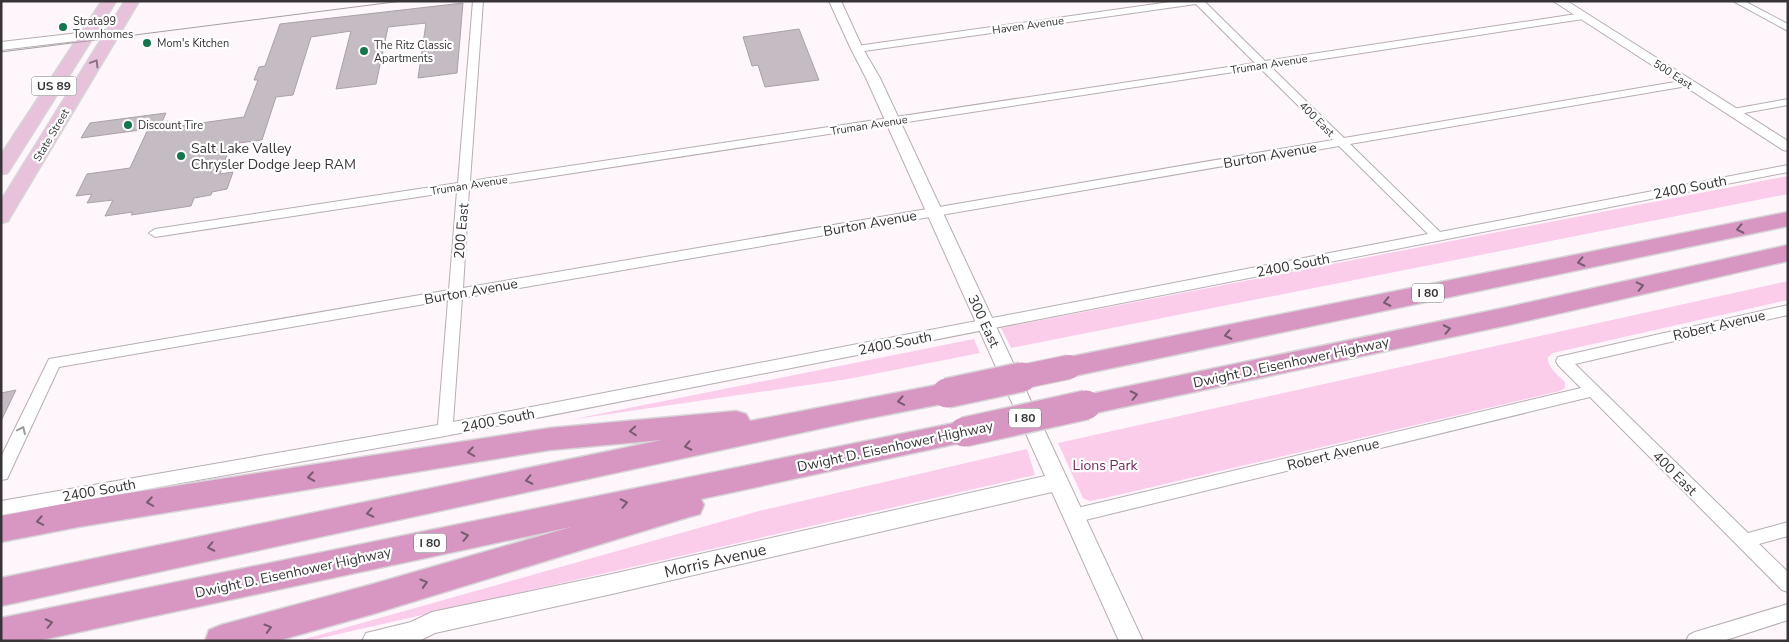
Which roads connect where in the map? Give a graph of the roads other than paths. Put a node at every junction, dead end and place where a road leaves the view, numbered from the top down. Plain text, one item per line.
1 (109, 1) edge
2 (132, 1) edge
3 (478, 1) edge
4 (835, 1) edge
5 (1199, 1) edge
6 (1559, 1) edge
7 (1737, 1) edge
8 (1582, 16) junction
9 (1788, 28) edge
10 (110, 37) junction
11 (84, 41) junction
12 (1, 46) edge
13 (856, 49) junction
14 (1, 55) edge
15 (1262, 65) junction
16 (1687, 83) junction
17 (1788, 102) edge
18 (1732, 112) junction
19 (892, 121) junction
20 (1341, 142) junction
21 (1788, 147) edge
22 (1, 168) edge
23 (1788, 168) edge
24 (464, 186) junction
25 (933, 212) junction
26 (1, 217) edge
27 (1788, 219) edge
28 (156, 233) dead end
29 (1437, 236) junction
30 (1788, 253) edge
31 (456, 294) junction
32 (1788, 310) edge
33 (986, 325) junction
34 (1563, 361) joint
35 (1593, 392) junction
36 (855, 410) junction
37 (445, 430) junction
38 (860, 454) junction
39 (1, 474) edge
40 (1057, 482) junction
41 (1, 508) edge
42 (1073, 516) junction
43 (1, 529) edge
44 (1788, 529) edge
45 (1744, 542) junction
46 (1788, 584) edge
47 (1, 592) edge
48 (1788, 612) edge
49 (1, 632) edge
50 (414, 636) edge
51 (221, 641) edge
52 (374, 641) edge
53 (1131, 641) edge
54 (1695, 641) edge

1 - 11 main road, State Street / US 89
2 - 10 main road, State Street / US 89
3 - 24 street, 200 East
4 - 13 street, 300 East
5 - 13 street, Haven Avenue
5 - 15 street, 400 East
6 - 8 street, 500 East
7 - 9 street
8 - 15 street, Truman Avenue
8 - 16 street, 500 East
10 - 11 street
26 -> 10 main road, State Street / US 89
11 - 12 street
11 - 14 street
11 - 22 main road, State Street / US 89
13 - 19 street, 300 East
15 - 19 street, Truman Avenue
15 - 20 street, 400 East
16 - 18 street, 500 East
16 - 20 street, Burton Avenue
17 - 18 street
18 - 21 street, 500 East
19 - 24 street, Truman Avenue
19 - 25 street, 300 East
20 - 25 street, Burton Avenue
20 - 29 street, 400 East
23 - 29 street, 2400 South
24 - 28 street, Truman Avenue
24 - 31 street, 200 East
25 - 31 street, Burton Avenue
25 - 33 street, 300 East
27 -> 36 highway, I 80, bridge
29 - 33 street, 2400 South
38 -> 30 highway, Dwight D. Eisenhower Highway / I 80, bridge
31 - 37 street, 200 East
39 -> 31 street, Burton Avenue
32 - 34 street, Robert Avenue
33 - 37 street, 2400 South
33 - 40 street, 300 East
34 - 35 street, 400 East
35 - 42 street, Robert Avenue
35 - 45 street, 400 East
36 -> 43 highway
36 -> 47 highway, I 80
37 - 41 street, 2400 South
49 -> 38 highway, Dwight D. Eisenhower Highway / I 80
51 -> 38 highway
40 - 42 street, 300 East
40 - 50 street, Morris Avenue
42 - 53 street, 300 East
44 - 45 street
45 - 46 street, 400 East
48 - 54 street
50 - 52 street, Morris Avenue

